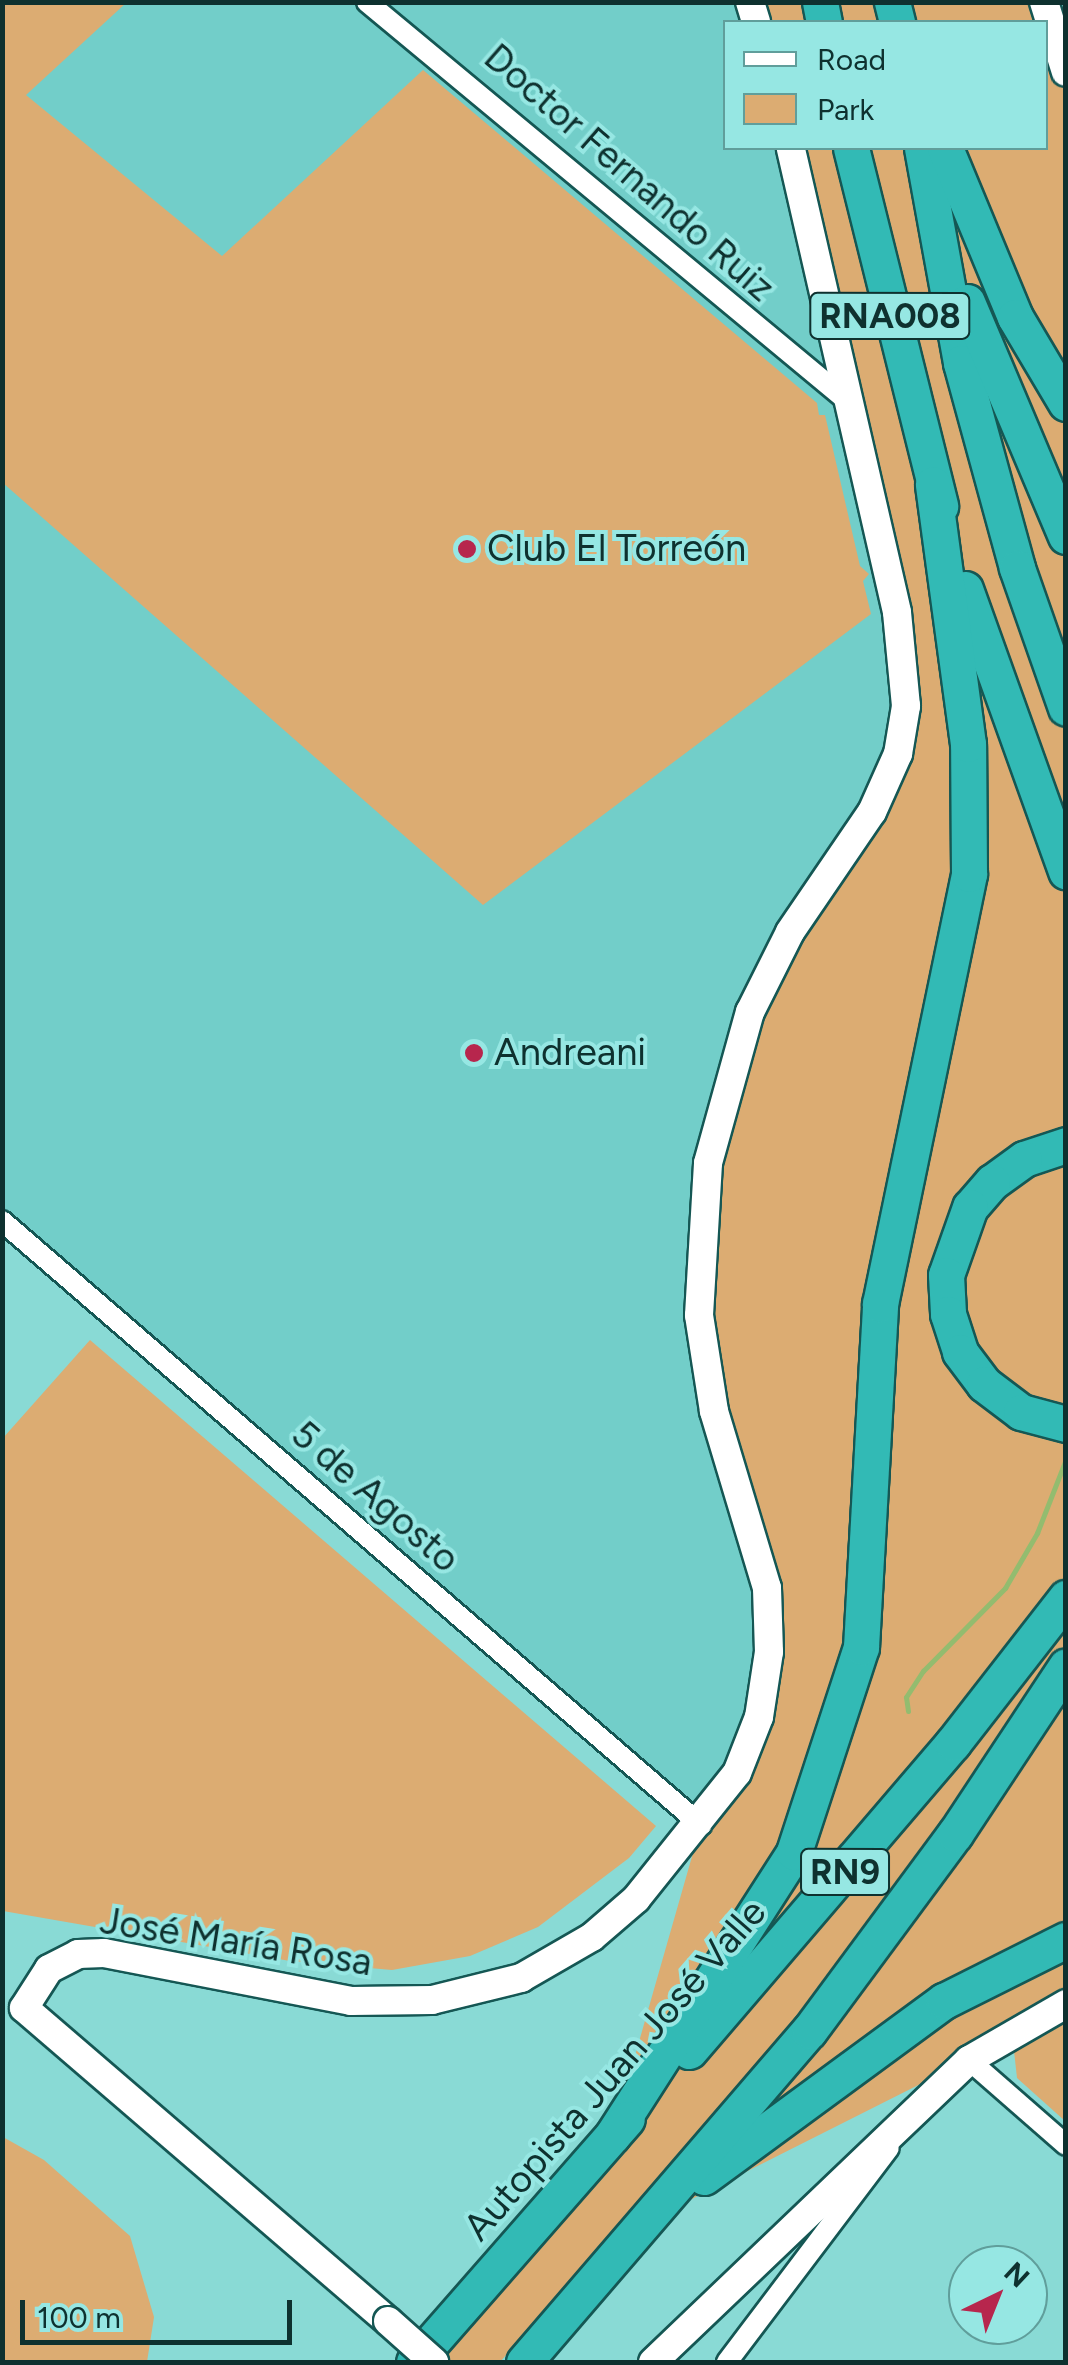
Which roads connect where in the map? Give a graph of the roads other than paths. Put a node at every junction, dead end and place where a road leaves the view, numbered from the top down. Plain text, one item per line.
1 (367, 2) edge
2 (1044, 2) edge
3 (1066, 72) edge
4 (791, 150) edge
5 (851, 150) edge
6 (922, 150) edge
7 (946, 150) edge
8 (941, 236) junction
9 (844, 398) junction
10 (1066, 404) edge
11 (933, 484) junction
12 (1066, 536) edge
13 (1066, 708) edge
14 (1066, 871) edge
15 (1066, 1145) edge
16 (2, 1221) edge
17 (1066, 1424) edge
18 (1066, 1598) edge
19 (1066, 1666) edge
20 (701, 1825) junction
21 (1066, 1940) edge
22 (1066, 2004) edge
23 (968, 2060) junction
24 (901, 2130) junction
25 (612, 2136) junction
26 (1066, 2145) edge
27 (648, 2221) junction
28 (414, 2362) edge
29 (434, 2362) edge
30 (524, 2362) edge
31 (653, 2362) edge
32 (728, 2362) edge

1 - 9 street, Doctor Fernando Ruiz
2 - 3 main road
4 - 9 main road
5 - 11 highway, RNA008
6 - 8 highway, RNA008
7 - 10 highway
8 - 12 highway
8 - 13 highway, RNA008
9 - 20 main road
11 - 14 highway, RNA008
11 - 25 highway
15 - 17 highway
16 - 20 street, 5 de Agosto
18 - 25 highway, Autopista Juan José Valle / RN9
19 - 27 highway, RN9
20 - 29 main road, José María Rosa, bridge
21 - 27 highway
22 - 23 main road
23 - 24 main road
23 - 26 street
24 - 31 main road
24 - 32 street
25 - 28 highway, Autopista Juan José Valle / RN9
27 - 30 highway, RN9

